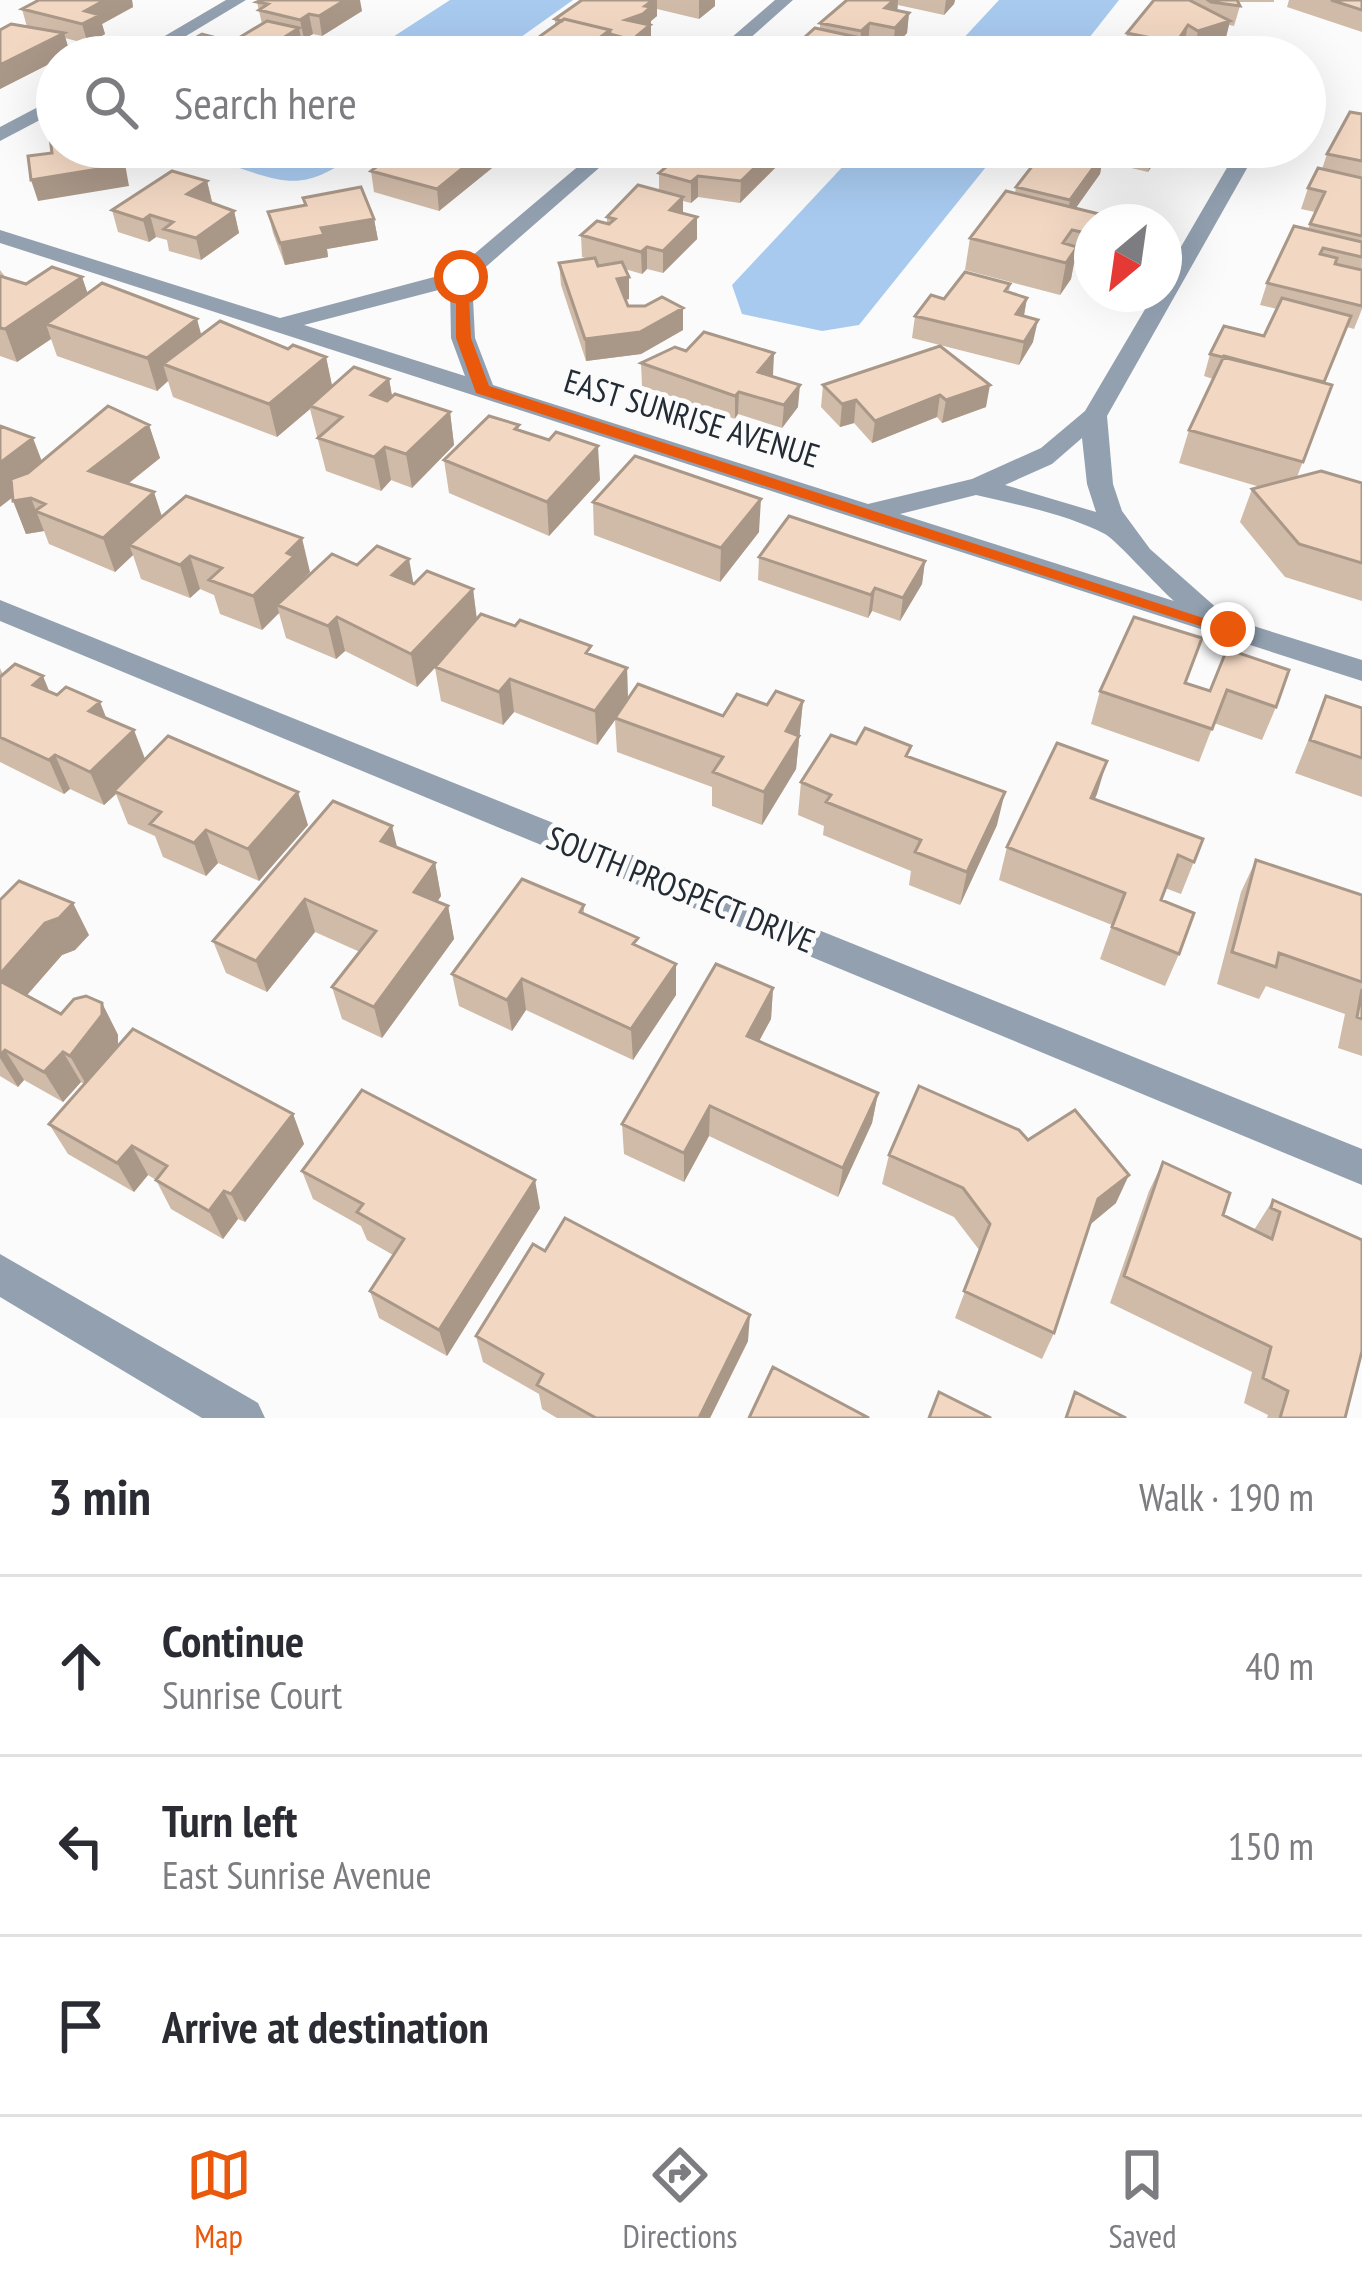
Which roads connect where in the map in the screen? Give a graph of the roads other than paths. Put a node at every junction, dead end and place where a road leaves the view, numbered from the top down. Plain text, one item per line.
1 (238, 0) edge
2 (785, 0) edge
3 (175, 36) edge
4 (743, 36) edge
5 (36, 115) edge
6 (0, 135) edge
7 (588, 168) edge
8 (1237, 168) edge
9 (0, 236) edge
10 (461, 277) junction
11 (279, 325) junction
12 (482, 389) junction
13 (1095, 416) junction
14 (973, 486) junction
15 (870, 512) junction
16 (1114, 528) junction
17 (0, 610) edge
18 (1228, 629) junction
19 (1362, 671) edge
20 (1362, 1167) edge
21 (0, 1274) edge
22 (243, 1418) edge

1 - 3 street
2 - 4 street
5 - 6 street
7 - 10 street
8 - 13 street
9 - 11 street, EAST SUNRISE AVENUE
10 - 11 street
10 - 12 street
11 - 12 street, EAST SUNRISE AVENUE
12 - 15 street, EAST SUNRISE AVENUE
13 - 14 street
13 - 16 street
14 - 15 street
14 - 16 street
15 - 18 street, EAST SUNRISE AVENUE
16 - 18 street
17 - 20 street, SOUTH PROSPECT DRIVE
18 - 19 street, EAST SUNRISE AVENUE
21 - 22 street

